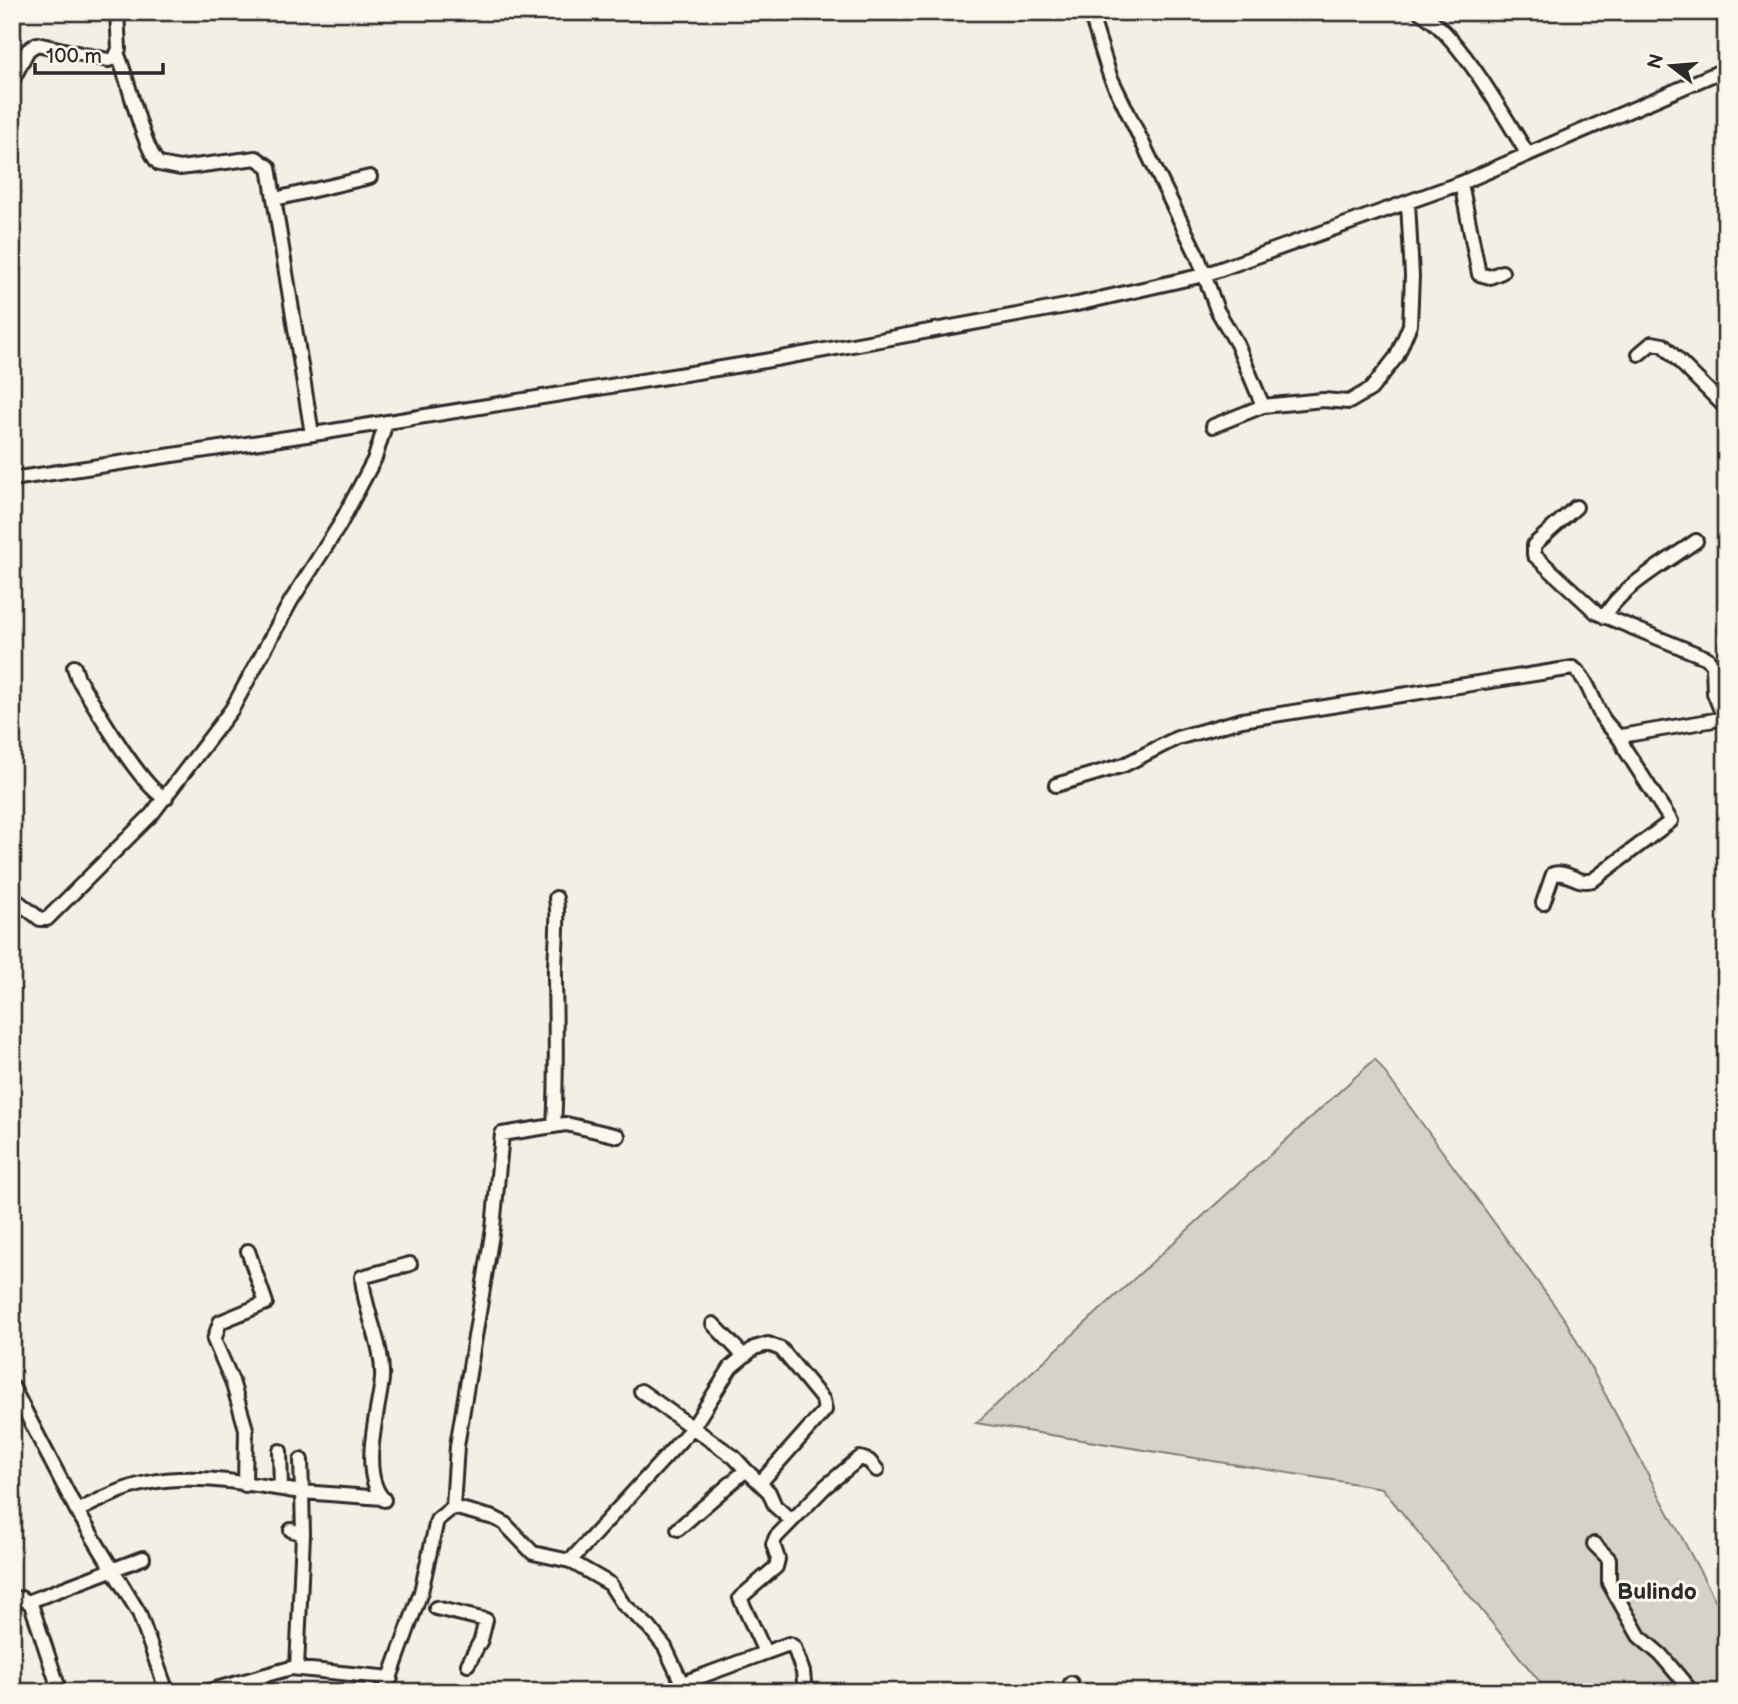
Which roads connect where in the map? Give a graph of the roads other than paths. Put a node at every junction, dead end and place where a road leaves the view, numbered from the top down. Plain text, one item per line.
1 (117, 12) edge
2 (1090, 12) edge
3 (1420, 12) edge
4 (118, 55) junction
5 (1726, 69) edge
6 (12, 81) edge
7 (1527, 153) junction
8 (370, 177) dead end
9 (1461, 183) junction
10 (275, 199) junction
11 (1408, 202) junction
12 (1502, 272) dead end
13 (1204, 275) junction
14 (1639, 354) dead end
15 (1263, 405) junction
16 (1726, 408) edge
17 (386, 422) junction
18 (1213, 426) dead end
19 (312, 434) junction
20 (12, 479) edge
21 (1576, 506) dead end
22 (1696, 541) dead end
23 (1605, 617) junction
24 (74, 667) dead end
25 (1725, 718) edge
26 (1621, 736) junction
27 (1056, 785) dead end
28 (166, 798) junction
29 (12, 897) edge
30 (556, 898) dead end
31 (1543, 903) dead end
32 (554, 1126) junction
33 (618, 1136) dead end
34 (248, 1251) dead end
35 (411, 1264) dead end
36 (713, 1324) dead end
37 (743, 1355) junction
38 (12, 1386) edge
39 (641, 1391) dead end
40 (693, 1427) junction
41 (280, 1451) dead end
42 (301, 1460) dead end
43 (746, 1470) junction
44 (877, 1470) dead end
45 (760, 1483) junction
46 (245, 1485) junction
47 (281, 1489) junction
48 (302, 1492) junction
49 (453, 1507) junction
50 (77, 1511) junction
51 (791, 1521) junction
52 (677, 1529) dead end
53 (290, 1530) dead end
54 (303, 1534) junction
55 (1594, 1544) dead end
56 (143, 1558) dead end
57 (570, 1561) junction
58 (111, 1570) junction
59 (12, 1602) edge
60 (30, 1603) junction
61 (436, 1608) dead end
62 (764, 1650) junction
63 (468, 1664) dead end
64 (298, 1668) junction
65 (391, 1678) junction
66 (685, 1687) edge
67 (60, 1692) edge
68 (167, 1692) edge
69 (205, 1692) edge
70 (385, 1692) edge
71 (805, 1692) edge
72 (1692, 1692) edge

1 - 4 street
2 - 13 street
3 - 7 street
4 - 6 street
4 - 10 street
5 - 7 street
7 - 9 street
8 - 10 street
9 - 11 street
9 - 12 street
10 - 19 street
11 - 13 street
11 - 15 street
13 - 15 street
13 - 17 street
14 - 16 street
15 - 18 street
17 - 19 street
17 - 28 street
19 - 20 street
21 - 23 street
22 - 23 street
23 - 25 street
24 - 28 street
25 - 26 street
26 - 27 street
26 - 31 street
28 - 29 street
30 - 32 street
32 - 33 street
32 - 49 street
34 - 46 street
35 - 48 street
36 - 37 street
37 - 40 street
37 - 45 street
38 - 50 street
39 - 40 street
40 - 43 street
40 - 57 street
41 - 47 street
42 - 48 street
43 - 45 street
43 - 52 street
44 - 51 street
45 - 51 street
46 - 47 street
46 - 50 street
47 - 48 street
48 - 54 street
49 - 57 street
49 - 65 street
50 - 58 street
51 - 62 street
53 - 54 street
54 - 64 street
55 - 72 street
56 - 58 street
57 - 66 street
58 - 60 street
58 - 68 street
59 - 60 street
60 - 67 street
61 - 63 street
62 - 66 street
62 - 71 street
64 - 65 street
64 - 69 street
65 - 70 street

